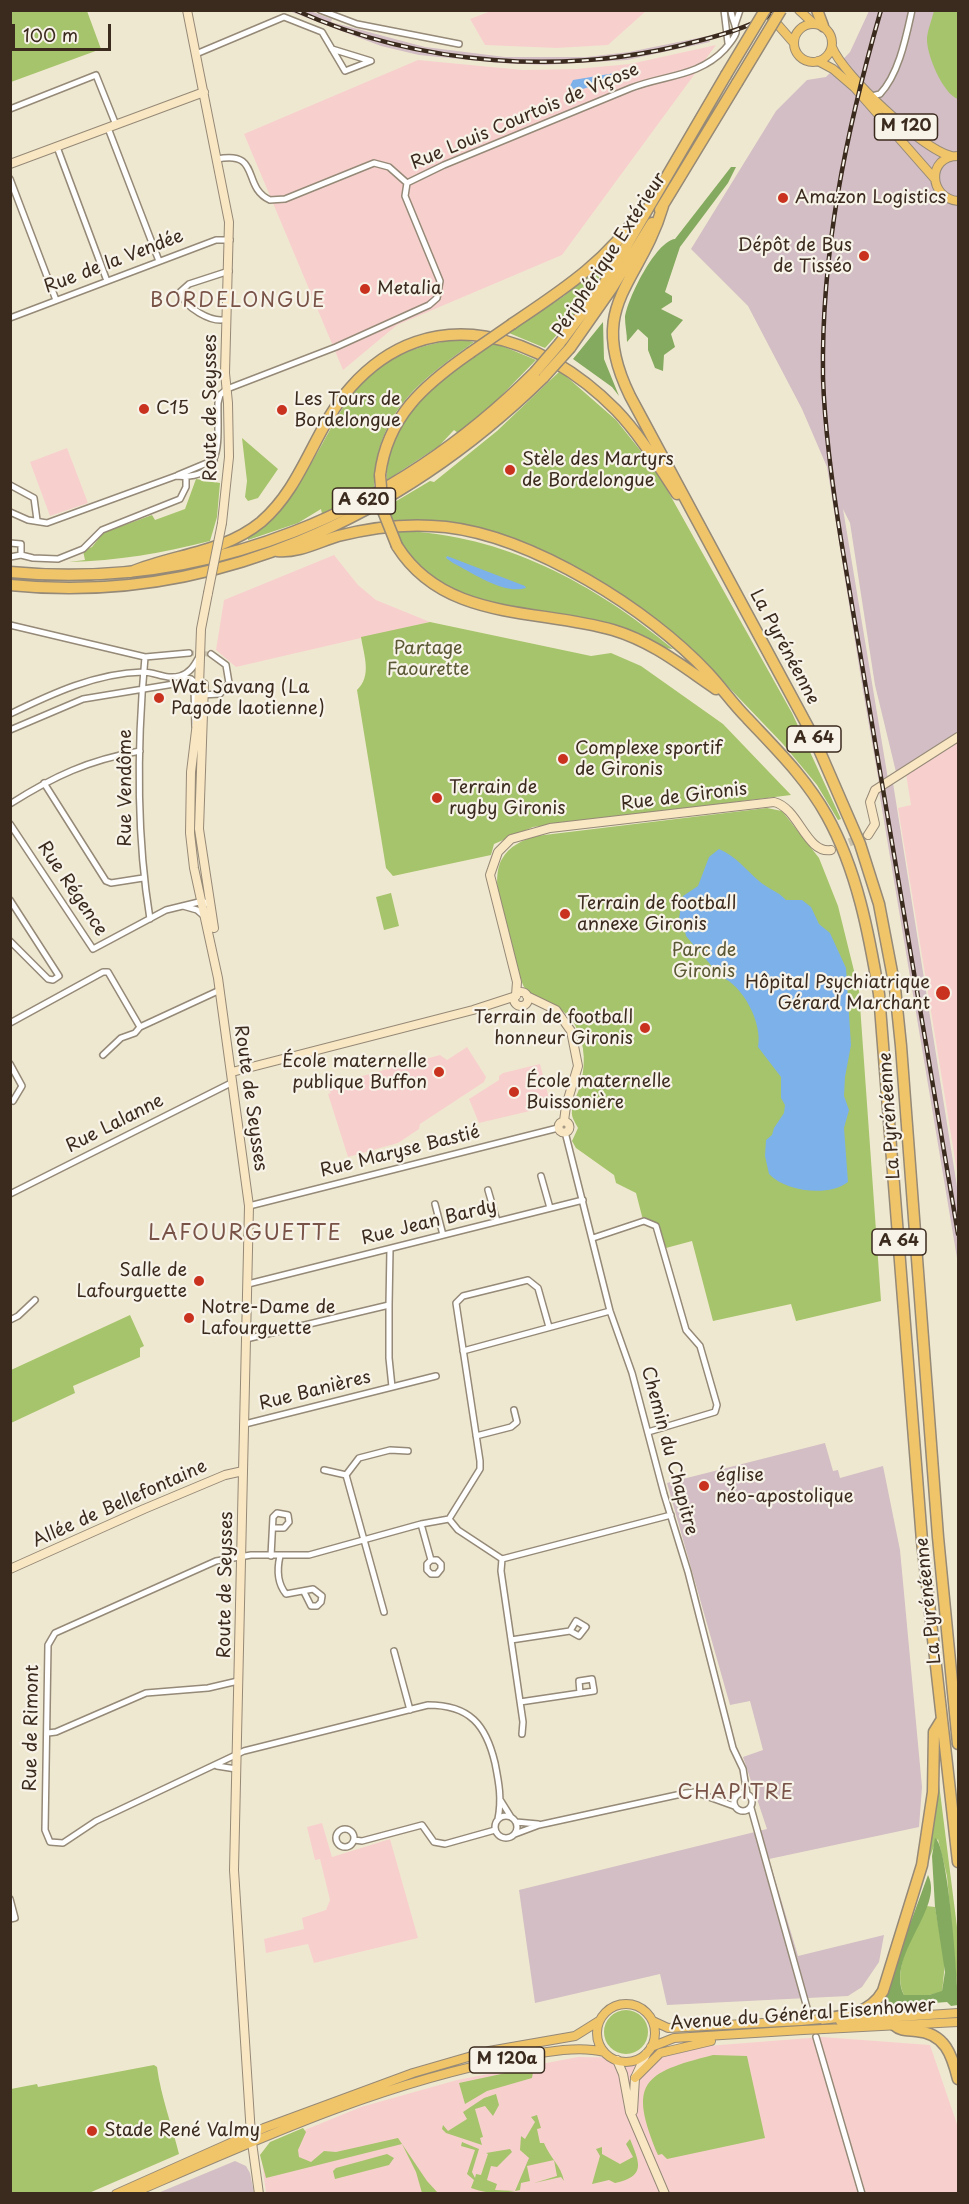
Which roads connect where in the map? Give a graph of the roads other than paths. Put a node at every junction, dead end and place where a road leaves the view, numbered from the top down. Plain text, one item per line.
1 (187, 10) edge
2 (320, 10) edge
3 (724, 10) edge
4 (730, 10) edge
5 (740, 10) edge
6 (765, 10) edge
7 (781, 10) edge
8 (799, 10) edge
9 (817, 10) edge
10 (912, 10) edge
11 (735, 25) junction
12 (818, 25) junction
13 (793, 42) junction
14 (459, 44) dead end
15 (728, 45) junction
16 (832, 48) junction
17 (332, 49) junction
18 (196, 54) junction
19 (818, 61) junction
20 (204, 92) junction
21 (872, 96) junction
22 (10, 109) edge
23 (112, 126) junction
24 (57, 147) junction
25 (955, 156) edge
26 (217, 159) junction
27 (10, 164) edge
28 (668, 177) junction
29 (934, 178) junction
30 (10, 179) edge
31 (407, 183) junction
32 (958, 201) edge
33 (663, 206) junction
34 (230, 240) junction
35 (159, 261) junction
36 (229, 271) junction
37 (107, 281) junction
38 (56, 300) junction
39 (10, 318) edge
40 (227, 319) junction
41 (565, 345) junction
42 (539, 375) junction
43 (227, 389) junction
44 (216, 459) junction
45 (176, 476) junction
46 (186, 477) junction
47 (10, 485) edge
48 (10, 512) edge
49 (38, 520) junction
50 (700, 526) junction
51 (10, 543) edge
52 (277, 552) junction
53 (21, 555) junction
54 (10, 556) edge
55 (10, 572) edge
56 (131, 572) junction
57 (10, 585) edge
58 (208, 592) junction
59 (10, 625) edge
60 (189, 653) tunnel mouth
61 (200, 654) junction
62 (211, 654) dead end
63 (146, 657) junction
64 (144, 672) junction
65 (179, 676) junction
66 (144, 687) junction
67 (201, 692) junction
68 (726, 696) junction
69 (10, 714) edge
70 (195, 727) junction
71 (10, 730) edge
72 (958, 737) edge
73 (140, 751) junction
74 (44, 783) junction
75 (10, 804) edge
76 (10, 824) edge
77 (868, 835) dead end
78 (831, 850) dead end
79 (143, 878) junction
80 (10, 900) edge
81 (203, 901) junction
82 (181, 906) junction
83 (211, 906) junction
84 (207, 919) junction
85 (150, 920) junction
86 (10, 941) edge
87 (218, 978) junction
88 (517, 982) junction
89 (220, 990) junction
90 (516, 998) junction
91 (526, 998) junction
92 (10, 1023) edge
93 (140, 1027) junction
94 (103, 1055) dead end
95 (10, 1064) edge
96 (232, 1072) junction
97 (233, 1082) junction
98 (13, 1101) dead end
99 (562, 1130) junction
100 (541, 1176) dead end
101 (488, 1190) dead end
102 (10, 1194) edge
103 (583, 1200) junction
104 (435, 1204) dead end
105 (249, 1206) junction
106 (550, 1208) junction
107 (497, 1221) junction
108 (443, 1235) junction
109 (593, 1238) junction
110 (390, 1249) junction
111 (248, 1284) junction
112 (35, 1300) dead end
113 (389, 1305) junction
114 (610, 1311) junction
115 (10, 1320) edge
116 (549, 1327) junction
117 (246, 1340) junction
118 (464, 1351) junction
119 (436, 1376) dead end
120 (392, 1387) junction
121 (514, 1410) dead end
122 (245, 1424) junction
123 (648, 1432) junction
124 (476, 1436) junction
125 (408, 1451) dead end
126 (324, 1470) dead end
127 (243, 1471) junction
128 (346, 1475) junction
129 (671, 1515) junction
130 (449, 1520) junction
131 (421, 1524) junction
132 (273, 1528) dead end
133 (364, 1541) junction
134 (271, 1556) junction
135 (280, 1556) junction
136 (241, 1557) junction
137 (431, 1560) dead end
138 (502, 1560) junction
139 (10, 1569) edge
140 (304, 1592) dead end
141 (384, 1612) dead end
142 (570, 1630) dead end
143 (511, 1640) junction
144 (394, 1651) dead end
145 (238, 1681) junction
146 (954, 1687) junction
147 (580, 1693) dead end
148 (958, 1701) edge
149 (520, 1702) junction
150 (410, 1710) junction
151 (942, 1719) junction
152 (48, 1733) junction
153 (522, 1734) dead end
154 (958, 1744) edge
155 (237, 1754) junction
156 (215, 1766) junction
157 (236, 1769) junction
158 (745, 1778) junction
159 (747, 1794) junction
160 (737, 1796) junction
161 (501, 1801) junction
162 (724, 1802) junction
163 (734, 1806) junction
164 (750, 1808) junction
165 (743, 1812) junction
166 (498, 1819) junction
167 (513, 1820) junction
168 (539, 1825) junction
169 (757, 1828) junction
170 (495, 1830) junction
171 (515, 1834) junction
172 (354, 1840) dead end
173 (958, 1862) edge
174 (10, 1899) edge
175 (10, 1919) edge
176 (807, 2008) tunnel mouth
177 (958, 2013) edge
178 (599, 2021) junction
179 (653, 2021) junction
180 (958, 2022) edge
181 (823, 2024) junction
182 (802, 2025) junction
183 (894, 2025) junction
184 (734, 2034) junction
185 (816, 2037) tunnel mouth
186 (648, 2051) junction
187 (604, 2052) junction
188 (617, 2060) junction
189 (635, 2078) junction
190 (958, 2079) edge
191 (634, 2124) junction
192 (252, 2139) junction
193 (116, 2193) edge
194 (131, 2193) edge
195 (259, 2193) edge
196 (665, 2193) edge
197 (862, 2193) edge

1 - 18 main road, Route de Seysses
2 - 14 street
3 - 15 street
4 - 11 street
5 - 11 street
6 - 13 main road
6 - 28 highway, A 620, bridge
7 - 33 highway, Périphérique Extérieur / A 620, bridge
8 - 12 main road
9 - 12 highway
10 - 21 street
11 - 15 street
12 - 13 main road
12 - 16 main road
13 - 19 main road
15 - 31 street, Rue Louis Courtois de Viçose
16 - 19 main road
16 - 21 main road, M 120
17 - 17 street
17 - 18 street
18 - 20 main road, Route de Seysses
19 - 29 main road, M 120
20 - 23 main road
20 - 26 main road, Route de Seysses
21 - 25 main road, M 120
22 - 23 street
23 - 24 main road
23 - 35 street
24 - 27 main road
24 - 37 street
25 - 29 main road
26 - 31 street, Rue Louis Courtois de Viçose
26 - 34 main road, Route de Seysses
28 - 41 highway, A 620
28 - 68 highway, bridge
29 - 32 main road
30 - 38 street
31 - 43 street
33 - 41 highway, Périphérique Extérieur / A 620
33 - 50 highway
34 - 35 street, Rue de la Vendée
34 - 36 main road, Route de Seysses
35 - 37 street, Rue de la Vendée
36 - 40 main road, Route de Seysses
36 - 40 street
37 - 38 street, Rue de la Vendée
38 - 39 street, Rue de la Vendée
40 - 43 main road, Route de Seysses
41 - 42 highway, A 620, bridge
42 - 52 highway, A 620
42 - 56 highway, A 620
43 - 44 street
43 - 58 main road, Route de Seysses, bridge
44 - 45 street
44 - 46 street
45 - 46 street
45 - 49 street
46 - 53 street
47 - 49 street
48 - 49 street
50 - 56 highway
50 - 146 highway, La Pyrénéenne / A 64
51 - 53 street
52 - 57 highway, A 620
52 - 68 highway
53 - 54 street
55 - 56 highway, A 620
58 - 61 main road, Route de Seysses
58 - 67 main road, Route de Seysses
59 - 63 street
60 - 63 street
61 - 65 street
61 - 67 main road, Route de Seysses
62 - 67 street
63 - 64 street, Rue Vendôme
64 - 65 street
64 - 66 street, Rue Vendôme
64 - 69 street
65 - 67 street
66 - 70 street
66 - 71 street
66 - 73 street, Rue Vendôme
67 - 70 main road, Route de Seysses
67 - 83 main road, Route de Seysses
68 - 151 highway, La Pyrénéenne / A 64
70 - 81 main road, Route de Seysses
72 - 77 main road
73 - 74 street
73 - 79 street, Rue Vendôme
74 - 75 street
74 - 79 street
76 - 85 street, Rue Régence
78 - 88 main road, Rue de Gironis
79 - 85 street, Rue Vendôme
80 - 86 street
81 - 82 street, Rue Régence
81 - 83 street
81 - 84 main road, Route de Seysses
82 - 84 street
82 - 85 street, Rue Régence
83 - 87 main road, Route de Seysses
84 - 87 main road, Route de Seysses
87 - 89 main road, Route de Seysses
88 - 90 main road, Rue de Gironis
88 - 91 main road, Rue de Gironis
89 - 93 street
89 - 96 main road, Route de Seysses
90 - 91 main road
90 - 91 main road
90 - 96 main road
91 - 99 main road
92 - 93 street
93 - 94 street
95 - 98 street
96 - 97 main road, Route de Seysses
97 - 102 street, Rue Lalanne
97 - 105 main road, Route de Seysses
99 - 103 street, Chemin du Chapitre
99 - 105 street, Rue Maryse Bastié
100 - 106 street
101 - 107 street
103 - 106 street, Rue Jean Bardy
103 - 109 street, Chemin du Chapitre
104 - 108 street
105 - 111 main road, Route de Seysses
106 - 107 street, Rue Jean Bardy
107 - 108 street, Rue Jean Bardy
108 - 110 street, Rue Jean Bardy
109 - 114 street, Chemin du Chapitre
109 - 123 street
110 - 111 street, Rue Jean Bardy
110 - 113 street, Rue Banières
111 - 117 main road, Route de Seysses
112 - 115 street
113 - 117 street
113 - 120 street, Rue Banières
114 - 116 street
114 - 123 street, Chemin du Chapitre
116 - 118 street
116 - 118 street
117 - 122 main road, Route de Seysses
118 - 124 street
119 - 120 street, Rue Banières
120 - 122 street, Rue Banières
121 - 124 street
122 - 127 main road, Route de Seysses
123 - 129 street, Chemin du Chapitre
124 - 130 street
125 - 128 street
126 - 128 street
127 - 136 main road, Route de Seysses
127 - 139 main road, Allée de Bellefontaine
128 - 133 street
129 - 138 street
129 - 158 street, Chemin du Chapitre
130 - 131 street, Rue de Rimont
130 - 138 street
131 - 133 street, Rue de Rimont
131 - 137 street
132 - 134 street
133 - 135 street, Rue de Rimont
133 - 141 street
134 - 135 street, Rue de Rimont
134 - 136 street, Rue de Rimont
135 - 140 street
136 - 145 main road, Route de Seysses
136 - 152 street, Rue de Rimont
138 - 143 street
142 - 143 street
143 - 149 street
144 - 150 street
145 - 152 street
145 - 155 main road, Route de Seysses
146 - 148 highway
146 - 154 highway, La Pyrénéenne / A 64
147 - 149 street
149 - 153 street
150 - 155 street, Rue de Rimont
150 - 161 street, Rue de Rimont
151 - 173 highway, La Pyrénéenne / A 64
151 - 181 highway
152 - 156 street, Rue de Rimont
155 - 156 street, Rue de Rimont
155 - 157 main road, Route de Seysses
156 - 157 street
157 - 192 main road, Route de Seysses
158 - 159 street, Chemin du Chapitre
158 - 160 street
159 - 160 street
159 - 164 street
160 - 162 street
160 - 163 street
161 - 166 street
161 - 167 street
162 - 163 street
162 - 168 street
163 - 165 street
164 - 165 street
164 - 169 street
165 - 169 street
166 - 167 street
166 - 170 street
167 - 168 street
167 - 171 street
168 - 171 street
169 - 176 street
170 - 171 street
170 - 172 street
174 - 175 street
177 - 181 main road, Avenue du Général Eisenhower
178 - 179 main road
178 - 187 main road
178 - 192 main road, M 120a
179 - 182 main road, Avenue du Général Eisenhower
179 - 186 main road
180 - 183 main road, Avenue du Général Eisenhower
181 - 182 main road, Avenue du Général Eisenhower, bridge
181 - 183 main road, Avenue du Général Eisenhower
182 - 184 main road, Avenue du Général Eisenhower
183 - 190 highway
184 - 186 main road, Avenue du Général Eisenhower
184 - 189 main road
185 - 197 street
186 - 188 main road
186 - 189 main road
187 - 188 main road
187 - 192 main road, M 120a
188 - 191 main road
189 - 191 main road
191 - 196 main road
192 - 193 main road
192 - 194 main road
192 - 195 main road, Route de Seysses

